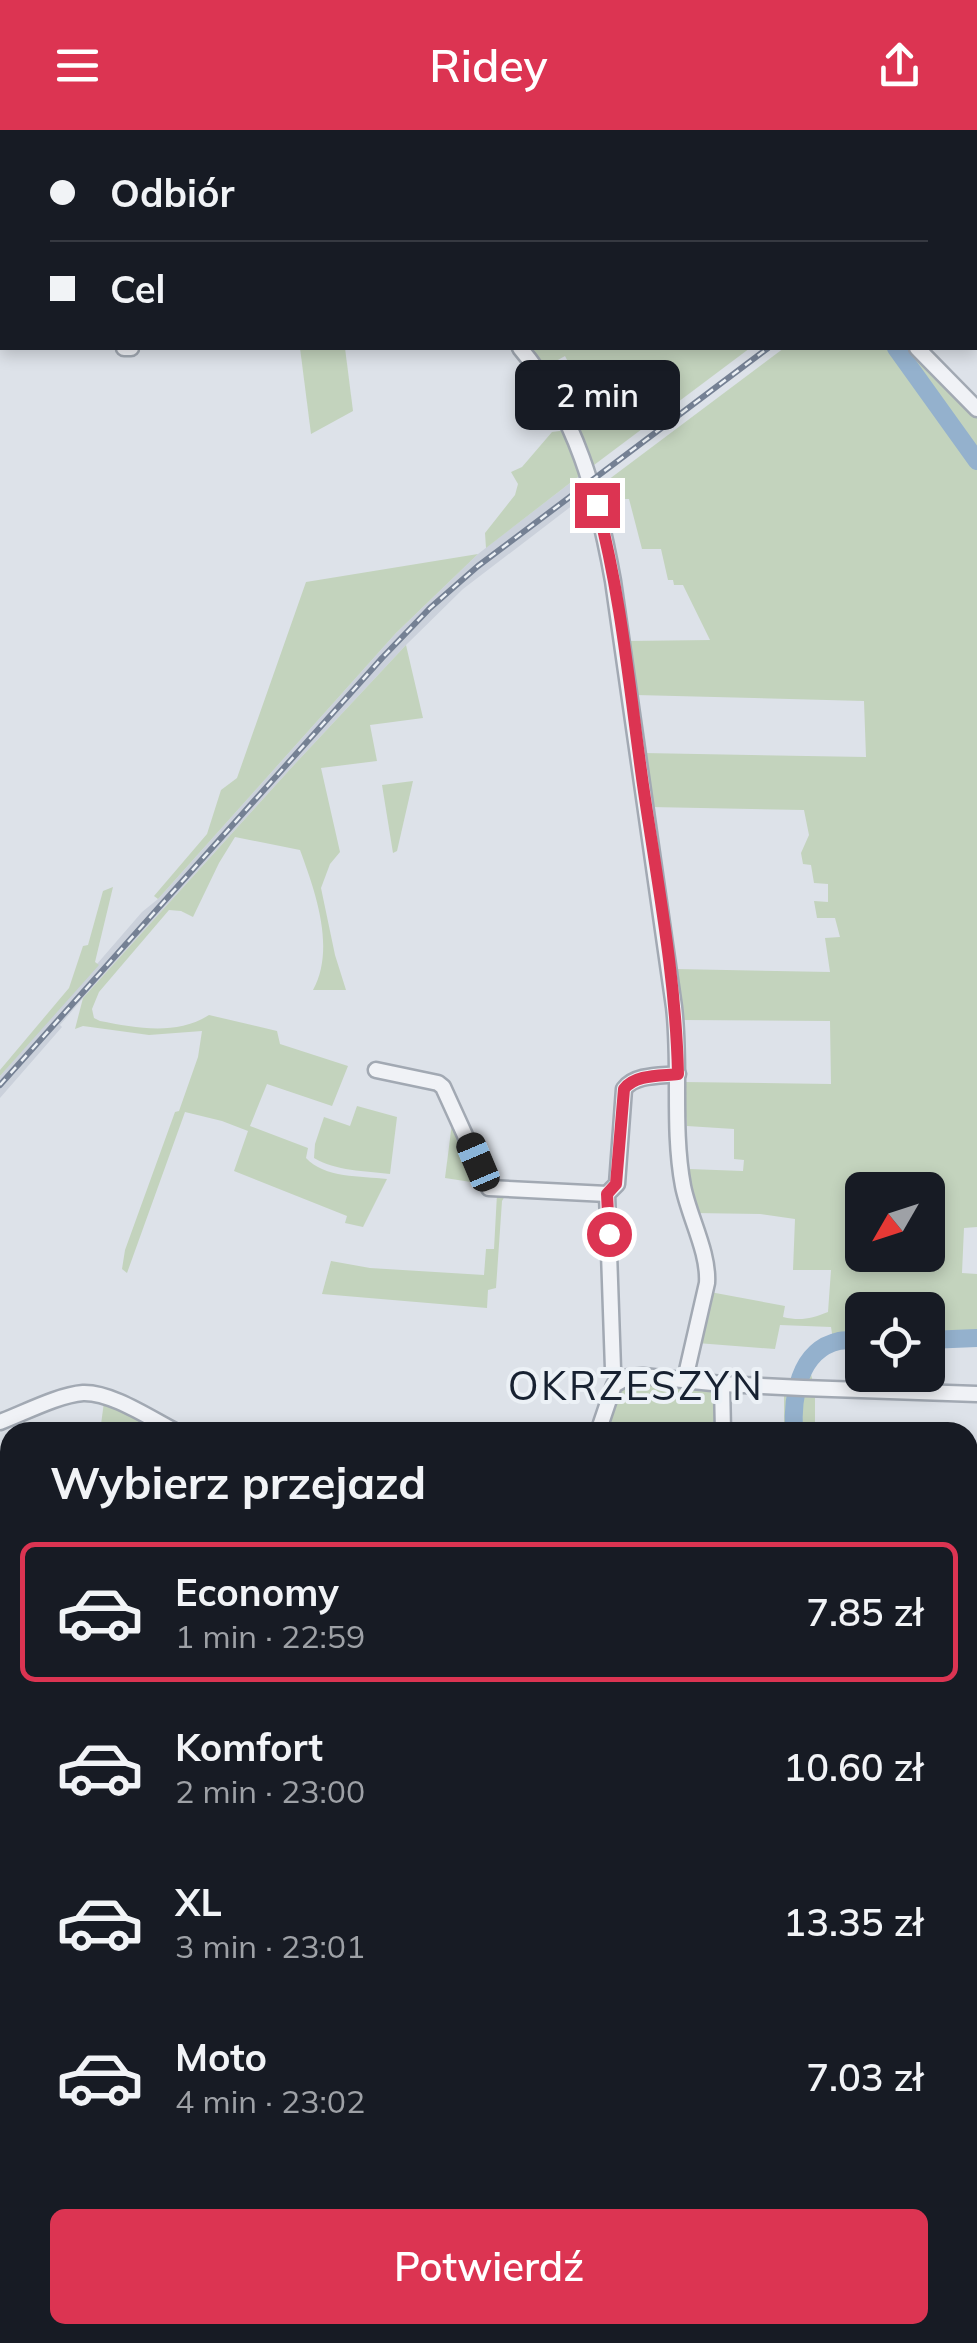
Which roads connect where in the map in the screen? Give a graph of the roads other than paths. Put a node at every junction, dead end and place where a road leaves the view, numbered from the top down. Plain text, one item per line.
1 (522, 350) edge
2 (919, 350) edge
3 (977, 409) edge
4 (376, 1070) dead end
5 (678, 1074) junction
6 (607, 1194) junction
7 (686, 1379) junction
8 (619, 1380) junction
9 (722, 1384) junction
10 (977, 1394) edge
11 (0, 1422) edge
12 (157, 1422) edge
13 (601, 1422) edge
14 (723, 1422) edge

1 - 5 street
2 - 3 street
4 - 6 street
5 - 6 street
5 - 7 street
6 - 8 street
7 - 8 street
7 - 9 street
8 - 13 street
9 - 10 street
9 - 14 street
11 - 12 street

